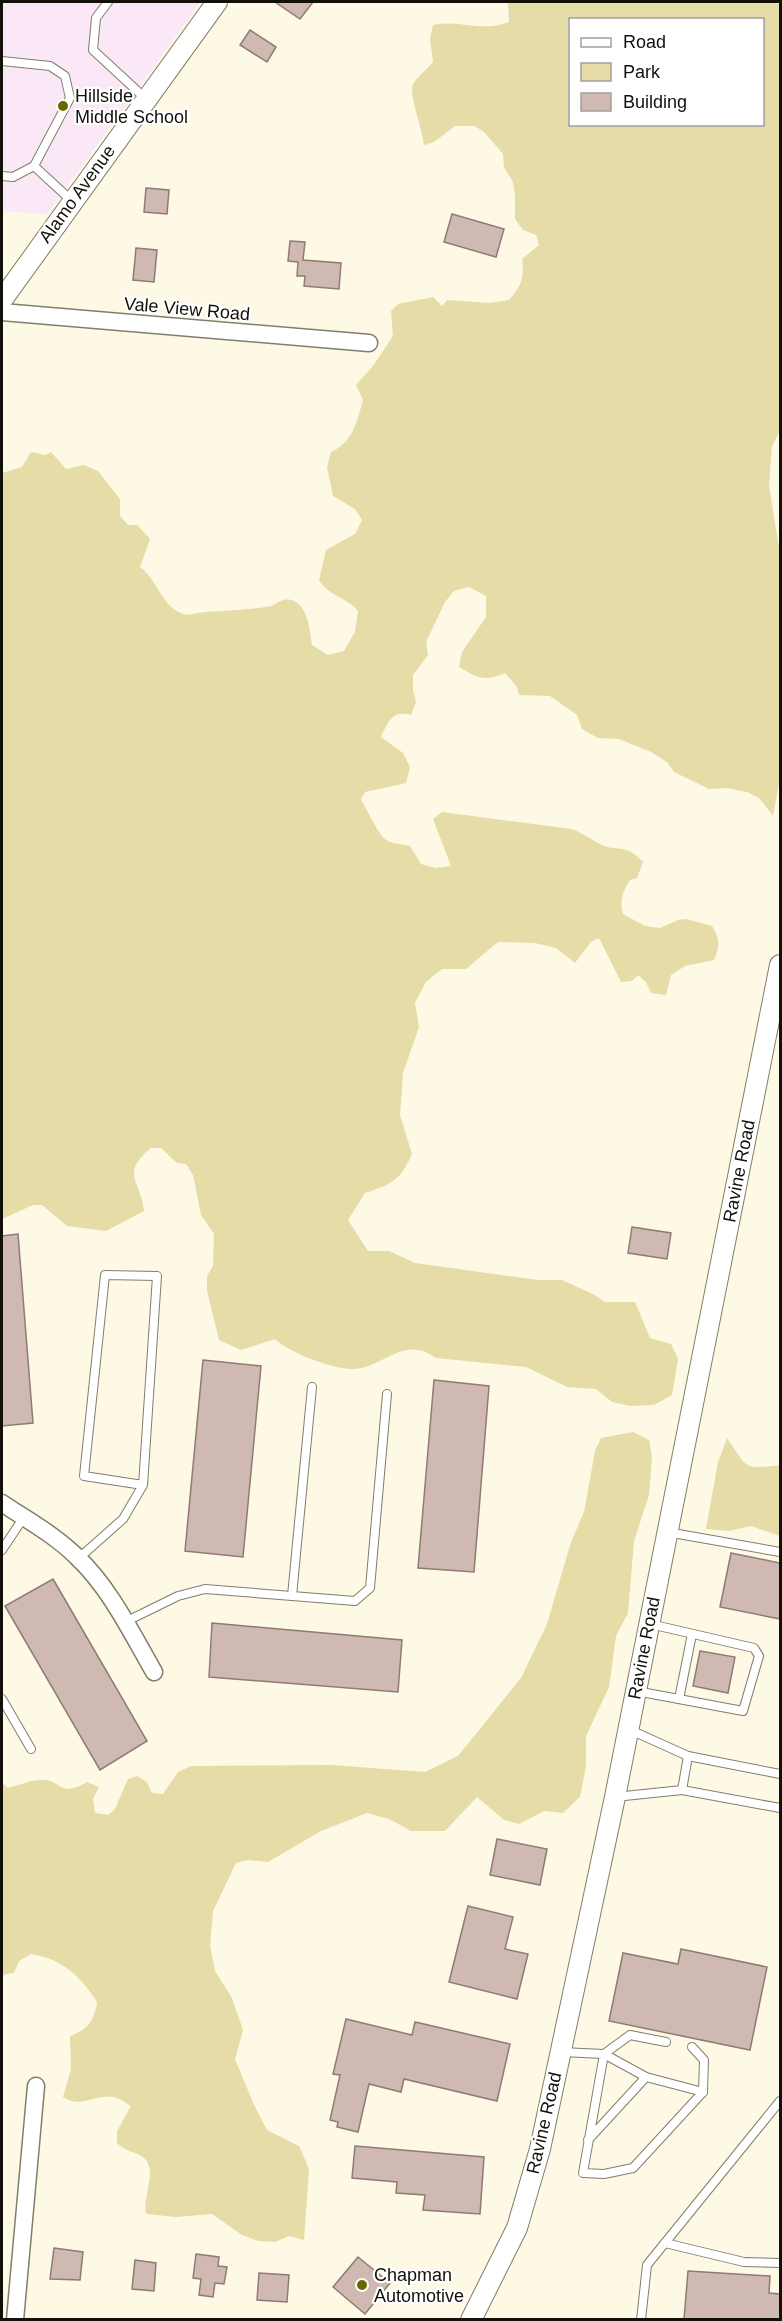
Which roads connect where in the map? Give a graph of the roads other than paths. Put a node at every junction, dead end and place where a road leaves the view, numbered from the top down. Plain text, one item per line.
1 (108, 2) edge
2 (217, 2) edge
3 (2, 61) edge
4 (146, 99) junction
5 (34, 166) junction
6 (2, 176) edge
7 (73, 201) junction
8 (2, 300) edge
9 (2, 312) edge
10 (369, 343) dead end
11 (780, 965) edge
12 (312, 1387) dead end
13 (387, 1394) dead end
14 (143, 1485) junction
15 (2, 1503) edge
16 (24, 1516) junction
17 (667, 1532) junction
18 (2, 1550) edge
19 (780, 1552) edge
20 (79, 1558) junction
21 (292, 1596) junction
22 (125, 1622) junction
23 (650, 1624) junction
24 (692, 1634) junction
25 (154, 1672) dead end
26 (636, 1691) junction
27 (2, 1699) edge
28 (679, 1699) junction
29 (628, 1729) junction
30 (31, 1749) dead end
31 (688, 1756) junction
32 (780, 1774) edge
33 (682, 1790) junction
34 (615, 1797) junction
35 (780, 1808) edge
36 (666, 2042) dead end
37 (692, 2047) dead end
38 (561, 2052) junction
39 (604, 2054) junction
40 (646, 2077) junction
41 (36, 2086) dead end
42 (703, 2092) junction
43 (780, 2101) edge
44 (588, 2140) junction
45 (665, 2243) junction
46 (780, 2263) edge
47 (15, 2319) edge
48 (471, 2319) edge
49 (641, 2319) edge

1 - 4 lane
2 - 4 street, Alamo Avenue
3 - 5 lane
4 - 7 street, Alamo Avenue
5 - 6 lane
5 - 7 lane
7 - 8 street, Alamo Avenue
9 - 10 street, Vale View Road
11 - 17 street, Ravine Road
12 - 21 lane
13 - 21 lane
14 - 14 lane
14 - 20 lane
15 - 16 street
16 - 18 lane
16 - 20 street
17 - 19 lane
17 - 23 street, Ravine Road
20 - 22 street
21 - 22 lane
22 - 25 street
23 - 24 lane
23 - 26 street, Ravine Road
24 - 28 lane
24 - 28 lane
26 - 28 lane
26 - 29 street, Ravine Road
27 - 30 lane
29 - 31 lane
29 - 34 street, Ravine Road
31 - 32 lane
31 - 33 lane
33 - 34 lane
33 - 35 lane
34 - 38 street, Ravine Road
36 - 39 lane
37 - 42 lane
38 - 39 lane
38 - 48 street, Ravine Road
39 - 40 lane
39 - 44 lane
40 - 42 lane
40 - 44 lane
41 - 47 street
42 - 44 lane
43 - 45 lane
45 - 46 lane
45 - 49 lane

